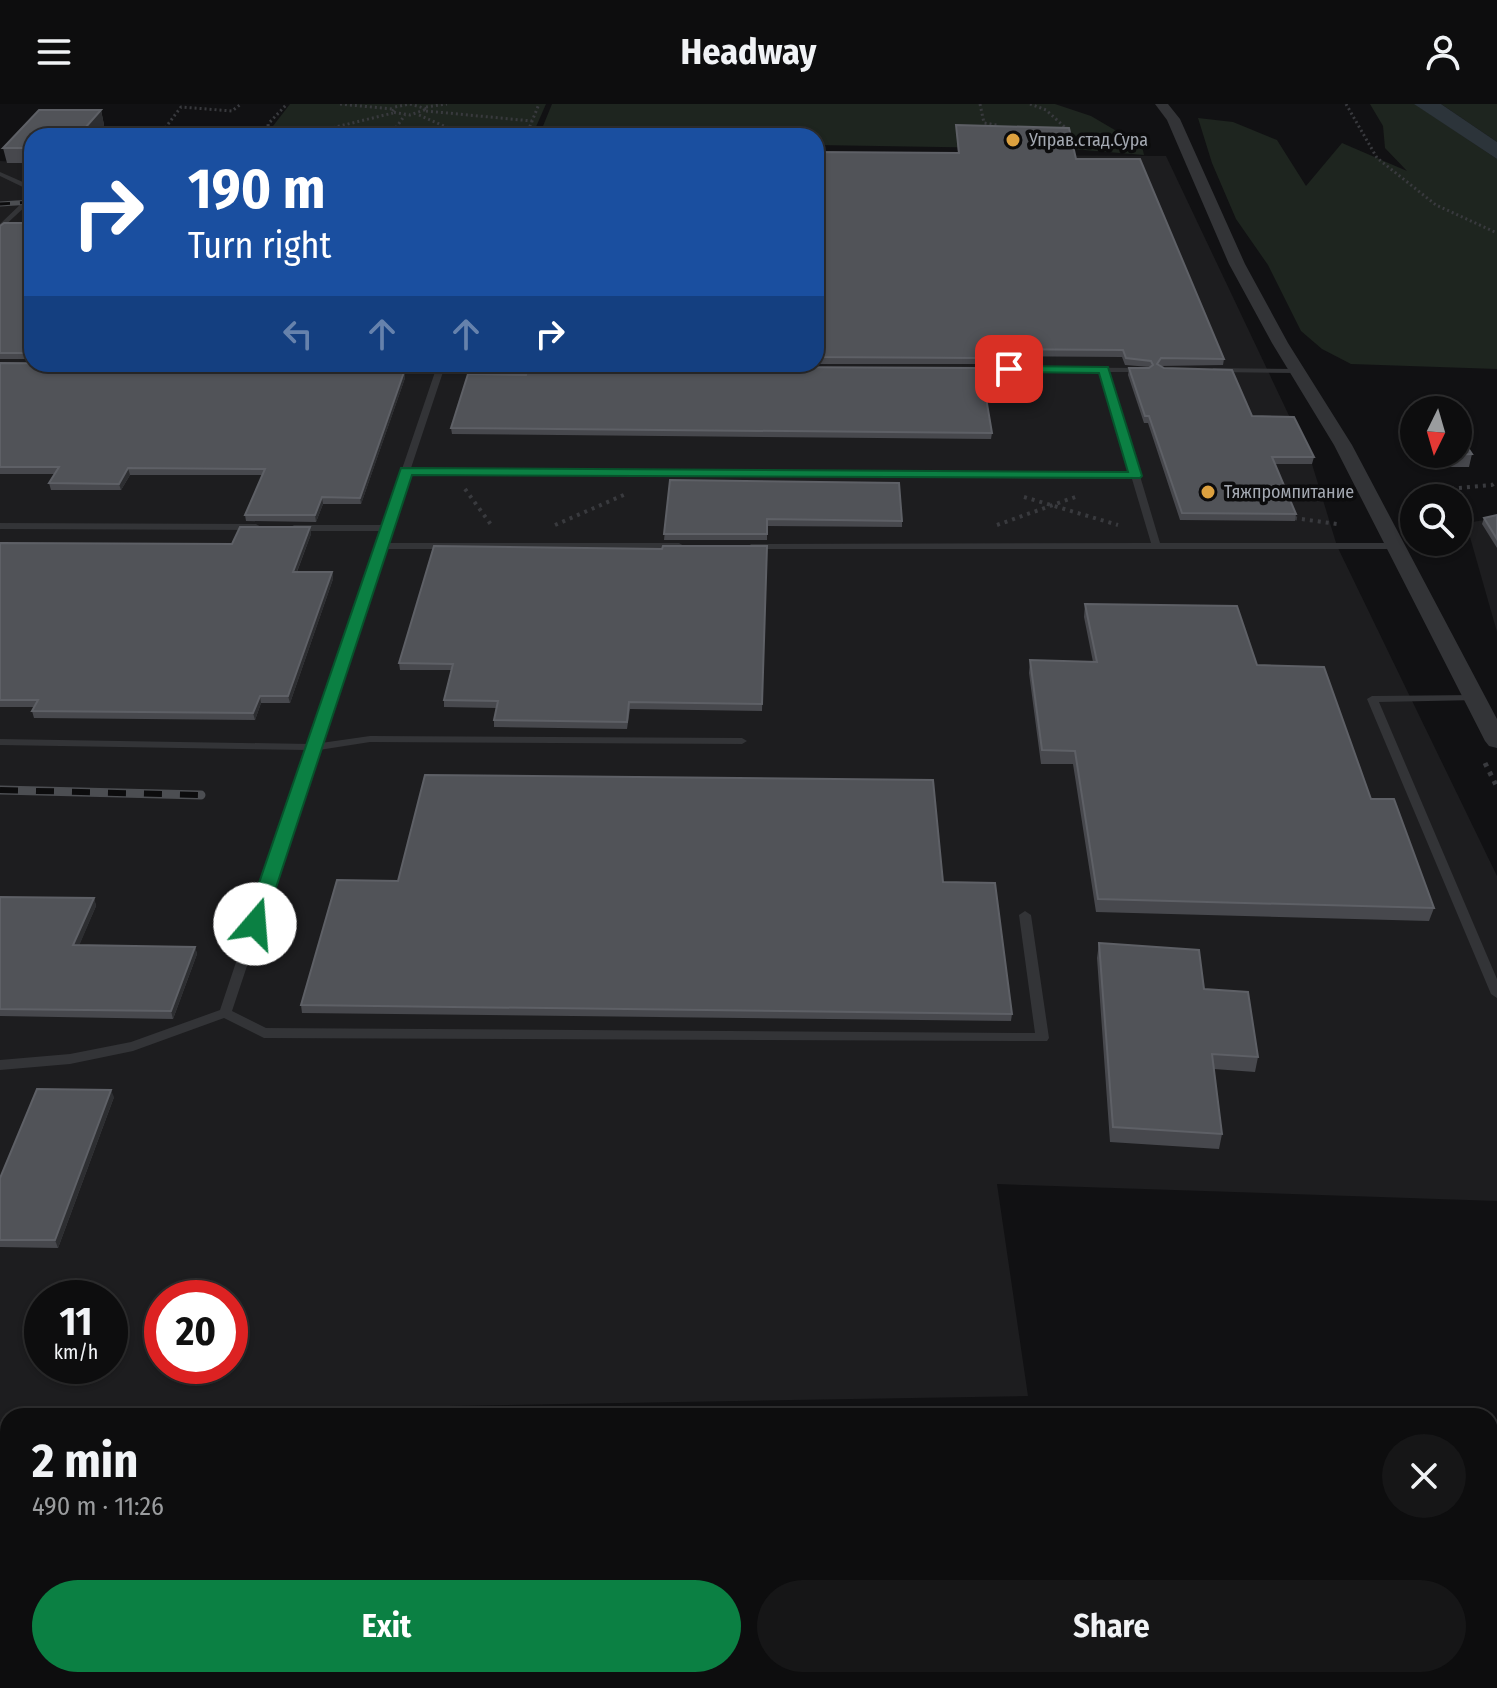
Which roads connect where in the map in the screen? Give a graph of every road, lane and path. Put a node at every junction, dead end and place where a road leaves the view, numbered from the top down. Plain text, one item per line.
1 (241, 104) edge
2 (287, 104) edge
3 (340, 104) edge
4 (415, 104) edge
5 (447, 104) edge
6 (539, 104) edge
7 (980, 104) edge
8 (1030, 104) edge
9 (1161, 104) edge
10 (1346, 104) edge
11 (397, 105) edge
12 (426, 109) junction
13 (392, 111) junction
14 (419, 114) junction
15 (405, 115) junction
16 (532, 121) junction
17 (997, 125) edge
18 (165, 128) edge
19 (268, 128) edge
20 (329, 128) edge
21 (396, 128) edge
22 (450, 128) edge
23 (529, 128) edge
24 (1068, 130) edge
25 (0, 174) edge
26 (24, 186) edge
27 (24, 204) edge
28 (16, 210) junction
29 (24, 210) edge
30 (0, 228) edge
31 (1497, 233) edge
32 (962, 369) edge
33 (1104, 370) junction
34 (1145, 370) edge
35 (1211, 370) edge
36 (1297, 371) junction
37 (440, 372) edge
38 (406, 471) junction
39 (452, 471) junction
40 (675, 473) junction
41 (1135, 476) junction
42 (1497, 481) edge
43 (1472, 487) edge
44 (1012, 494) dead end
45 (1053, 505) junction
46 (0, 526) edge
47 (996, 526) dead end
48 (263, 527) edge
49 (279, 528) edge
50 (387, 528) junction
51 (381, 546) junction
52 (506, 546) junction
53 (692, 546) edge
54 (738, 546) edge
55 (1156, 546) junction
56 (1394, 546) junction
57 (1474, 698) junction
58 (742, 741) dead end
59 (1497, 741) edge
60 (0, 742) edge
61 (314, 747) junction
62 (1025, 915) dead end
63 (1497, 994) edge
64 (225, 1013) junction
65 (0, 1065) edge

1 - 18 path
2 - 19 path
3 - 13 path
4 - 11 path
4 - 12 path
5 - 12 path
6 - 16 path
7 - 17 path
8 - 24 path
9 - 36 street
10 - 31 path
11 - 13 path
12 - 14 path
12 - 16 path
13 - 15 path
13 - 20 path
14 - 15 path
14 - 22 path
15 - 21 path
16 - 23 path
25 - 26 lane
27 - 28 lane
28 - 29 lane
28 - 30 lane
32 - 33 lane
33 - 34 lane
33 - 41 lane
35 - 36 lane
36 - 56 street
37 - 38 lane
38 - 39 lane
38 - 50 lane
39 - 40 lane
39 - 52 path
40 - 41 lane
40 - 52 path
41 - 45 path
41 - 55 lane
42 - 43 path
44 - 45 path
45 - 47 path
45 - 55 path
46 - 48 lane
49 - 50 lane
50 - 51 lane
51 - 52 lane
51 - 61 lane
52 - 53 lane
54 - 55 lane
55 - 56 lane
56 - 57 street
57 - 59 street
57 - 63 lane
58 - 61 lane
60 - 61 lane
61 - 64 lane
62 - 64 lane
64 - 65 lane

